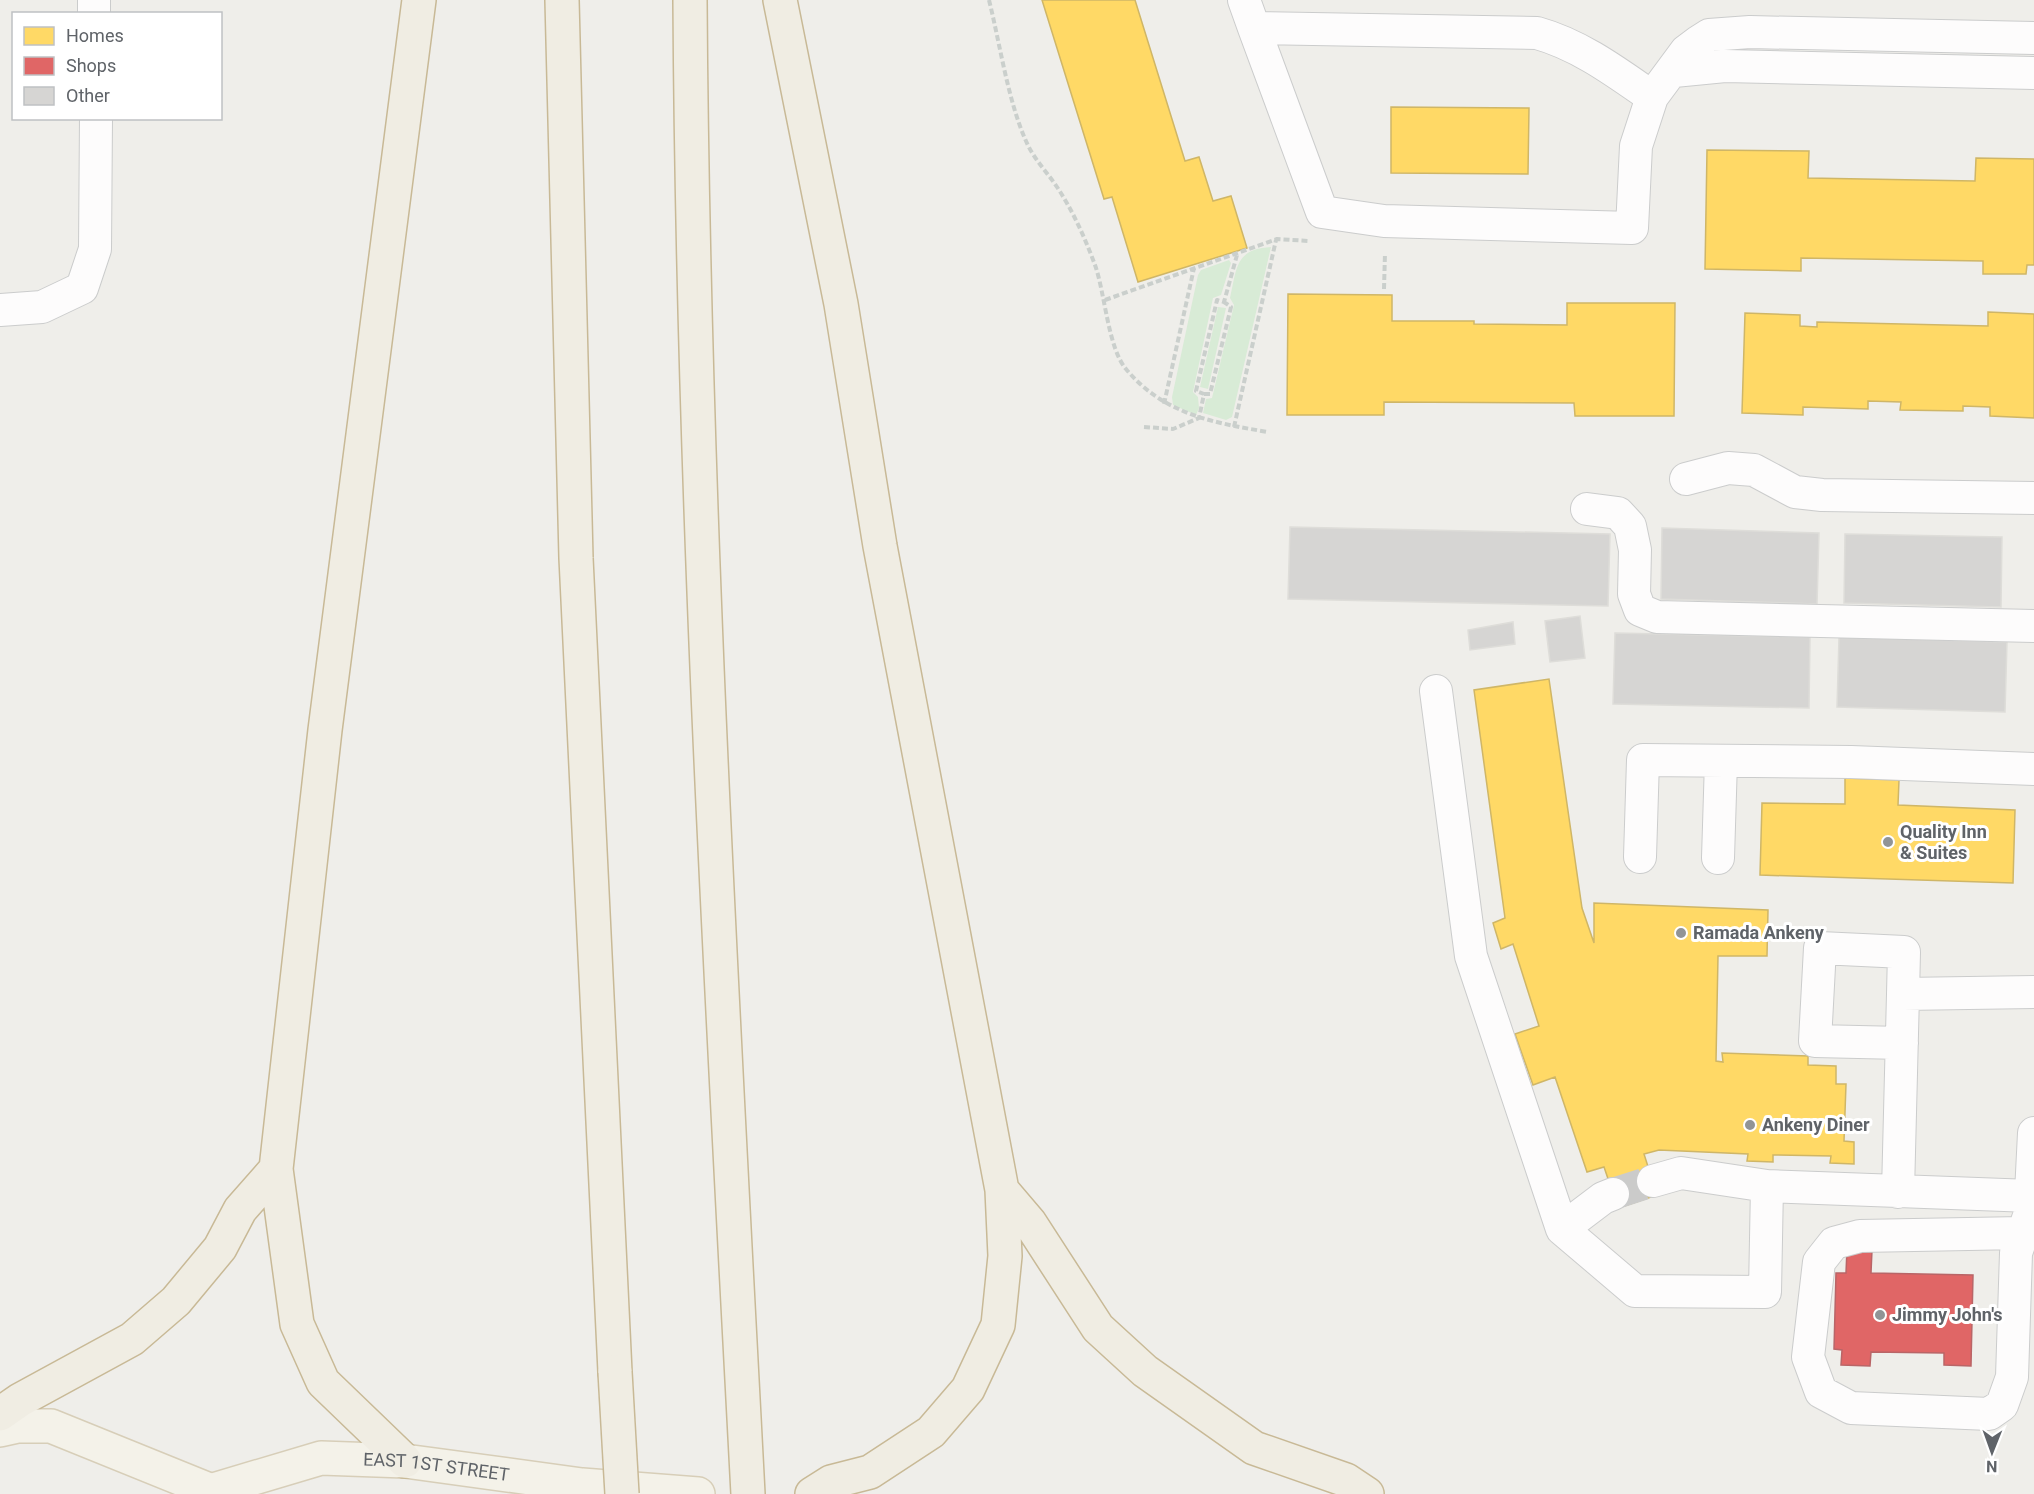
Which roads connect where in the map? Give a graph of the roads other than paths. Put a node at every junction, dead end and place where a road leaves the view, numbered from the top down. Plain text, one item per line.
1 (419, 0) edge
2 (562, 0) edge
3 (690, 0) edge
4 (780, 0) edge
5 (1249, 14) edge
6 (2034, 38) edge
7 (1674, 71) junction
8 (2034, 74) edge
9 (1652, 97) junction
10 (96, 120) edge
11 (0, 310) edge
12 (1686, 479) dead end
13 (2034, 498) edge
14 (1587, 508) dead end
15 (2034, 626) edge
16 (1436, 691) dead end
17 (1721, 761) junction
18 (2034, 769) edge
19 (1640, 857) dead end
20 (1718, 858) dead end
21 (2034, 992) edge
22 (1904, 994) junction
23 (1902, 1043) junction
24 (2034, 1133) edge
25 (276, 1169) junction
26 (1653, 1182) tunnel mouth
27 (1767, 1186) junction
28 (1002, 1190) junction
29 (1898, 1192) junction
30 (1613, 1194) tunnel mouth
31 (2029, 1214) edge
32 (1562, 1229) junction
33 (0, 1414) edge
34 (0, 1430) edge
35 (405, 1461) junction
36 (211, 1493) edge
37 (622, 1494) edge
38 (698, 1494) edge
39 (748, 1494) edge
40 (812, 1494) edge
41 (1367, 1494) edge

1 - 25 highway
2 - 37 highway, bridge
3 - 39 highway
4 - 28 highway
5 - 9 lane
5 - 9 lane
6 - 7 lane
7 - 8 lane
7 - 9 lane
10 - 11 lane
12 - 13 lane
14 - 15 lane
16 - 32 lane
17 - 18 lane
17 - 19 lane
17 - 20 lane
21 - 22 lane
22 - 23 lane
22 - 23 lane
23 - 29 lane
24 - 31 lane
25 - 33 highway
25 - 35 highway
26 - 27 lane
27 - 29 lane
27 - 32 lane
28 - 40 highway
28 - 41 highway
29 - 31 lane
30 - 32 lane
31 - 31 lane
34 - 36 main road, EAST 1ST STREET
35 - 36 main road, EAST 1ST STREET
35 - 38 main road, EAST 1ST STREET

